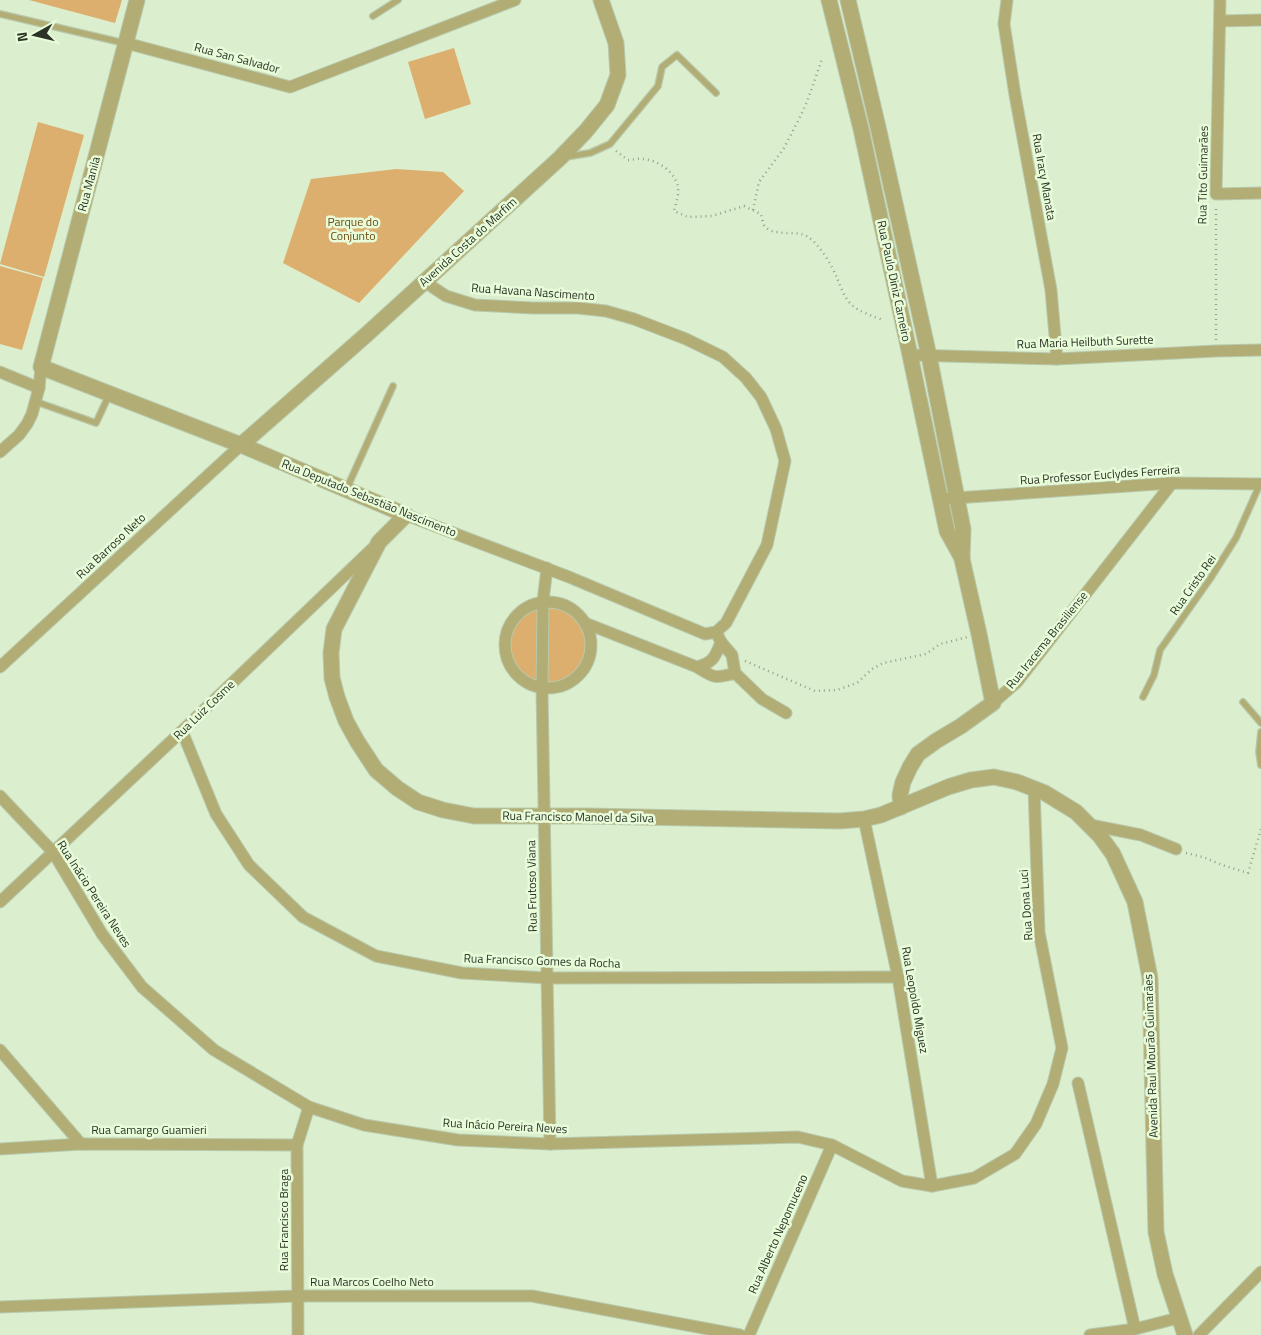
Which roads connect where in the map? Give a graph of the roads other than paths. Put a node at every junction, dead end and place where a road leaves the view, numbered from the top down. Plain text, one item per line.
1 (137, 0) edge
2 (398, 0) edge
3 (515, 0) edge
4 (601, 0) edge
5 (829, 0) edge
6 (848, 0) edge
7 (1007, 0) edge
8 (1220, 0) edge
9 (499, 3) edge
10 (0, 14) edge
11 (373, 16) dead end
12 (1261, 20) edge
13 (1220, 21) junction
14 (126, 43) junction
15 (716, 93) dead end
16 (878, 127) junction
17 (861, 129) junction
18 (560, 158) junction
19 (1261, 193) edge
20 (425, 282) junction
21 (1261, 350) edge
22 (910, 355) junction
23 (929, 356) junction
24 (1057, 359) junction
25 (41, 367) junction
26 (0, 372) edge
27 (393, 386) dead end
28 (39, 388) junction
29 (109, 395) junction
30 (34, 401) junction
31 (240, 445) junction
32 (0, 452) edge
33 (1172, 483) junction
34 (1261, 484) edge
35 (346, 490) junction
36 (958, 498) junction
37 (941, 499) junction
38 (406, 515) junction
39 (379, 542) junction
40 (962, 560) junction
41 (546, 568) junction
42 (543, 601) junction
43 (585, 623) junction
44 (718, 637) junction
45 (0, 667) edge
46 (697, 667) junction
47 (735, 673) junction
48 (542, 689) junction
49 (1143, 697) dead end
50 (1243, 702) dead end
51 (992, 703) junction
52 (786, 713) dead end
53 (1261, 723) edge
54 (182, 731) junction
55 (1261, 732) edge
56 (1261, 765) edge
57 (1034, 788) junction
58 (0, 796) edge
59 (901, 807) junction
60 (544, 816) junction
61 (864, 819) junction
62 (1090, 825) junction
63 (1176, 849) road end
64 (53, 852) junction
65 (0, 902) edge
66 (898, 977) junction
67 (548, 978) junction
68 (1062, 1048) joint
69 (0, 1050) edge
70 (1078, 1084) dead end
71 (309, 1106) junction
72 (80, 1144) junction
73 (550, 1144) junction
74 (832, 1144) junction
75 (297, 1145) junction
76 (0, 1149) edge
77 (932, 1186) junction
78 (1261, 1272) edge
79 (298, 1296) junction
80 (0, 1306) edge
81 (1178, 1318) junction
82 (1136, 1332) edge
83 (298, 1335) edge
84 (740, 1335) edge
85 (749, 1335) edge
86 (1090, 1335) edge
87 (1185, 1335) edge
88 (1199, 1335) edge

1 - 14 street, Rua Manila
2 - 11 lane
3 - 9 street, Rua San Salvador
4 - 18 street, Avenida Costa do Marfim
5 - 17 street, Rua Paulo Diniz Carneiro
6 - 16 street, Rua Paulo Diniz Carneiro
7 - 24 street, Rua Iracy Manata
8 - 13 street, Rua Tito Guimarães
9 - 14 street, Rua San Salvador
10 - 14 lane, Rua San Salvador
12 - 13 street
13 - 19 street, Rua Tito Guimarães
14 - 25 street, Rua Manila
15 - 18 lane
16 - 17 street
16 - 23 street, Rua Paulo Diniz Carneiro
17 - 22 street, Rua Paulo Diniz Carneiro
18 - 20 street, Avenida Costa do Marfim
20 - 31 street, Avenida Costa do Marfim
20 - 44 street, Rua Havana Nascimento
21 - 24 street, Rua Maria Heilbuth Surette
22 - 23 street, Rua Maria Heilbuth Surette
22 - 37 street, Rua Paulo Diniz Carneiro
23 - 24 street, Rua Maria Heilbuth Surette
23 - 36 street, Rua Paulo Diniz Carneiro
25 - 28 street
25 - 29 street, Rua Deputado Sebastião Nascimento
26 - 28 street
27 - 35 lane
28 - 30 street
29 - 30 lane
29 - 31 street, Rua Deputado Sebastião Nascimento
30 - 32 street
31 - 35 street, Rua Deputado Sebastião Nascimento
31 - 45 street, Rua Barroso Neto
33 - 34 street, Rua Professor Euclydes Ferreira
33 - 36 street, Rua Professor Euclydes Ferreira
33 - 51 street, Rua Iracema Brasiliense
34 - 49 lane, Rua Cristo Rei
35 - 38 street, Rua Deputado Sebastião Nascimento
36 - 37 street, Rua Professor Euclydes Ferreira
36 - 40 street, Rua Paulo Diniz Carneiro
37 - 40 street, Rua Paulo Diniz Carneiro
38 - 39 street, Rua Luiz Cosme
38 - 41 street, Rua Deputado Sebastião Nascimento
39 - 54 street, Rua Luiz Cosme
39 - 60 street, Rua Francisco Manoel da Silva
40 - 51 street, Rua Paulo Diniz Carneiro
41 - 42 street, Rua Frutoso Viana
41 - 44 street, Rua Deputado Sebastião Nascimento
42 - 43 street
42 - 48 street, Rua Frutoso Viana
42 - 48 street
43 - 46 street
43 - 48 street
44 - 46 street
44 - 47 street
46 - 47 street
47 - 52 street
48 - 60 street, Rua Frutoso Viana
50 - 53 lane
51 - 59 street, Rua Iracema Brasiliense
54 - 64 street, Rua Luiz Cosme
54 - 67 street, Rua Francisco Gomes da Rocha
55 - 56 lane
57 - 59 street, Rua Francisco Manoel da Silva
57 - 62 street, Avenida Raul Mourão Guimarães
57 - 68 street, Rua Dona Luci
58 - 64 street, Rua Inácio Pereira Neves
59 - 61 street, Rua Francisco Manoel da Silva
60 - 61 street, Rua Francisco Manoel da Silva
60 - 67 street, Rua Frutoso Viana
61 - 66 street, Rua Leopoldo Miguez
62 - 63 street
62 - 81 street, Avenida Raul Mourão Guimarães
64 - 65 street, Rua Luiz Cosme
64 - 71 street, Rua Inácio Pereira Neves
66 - 67 street, Rua Francisco Gomes da Rocha
66 - 77 street, Rua Leopoldo Miguez
67 - 73 street, Rua Frutoso Viana
68 - 77 street, Rua Inácio Pereira Neves
69 - 72 street
70 - 82 street
71 - 73 street, Rua Inácio Pereira Neves
71 - 75 street, Rua Francisco Braga
72 - 75 street, Rua Camargo Guamieri
72 - 76 street, Rua Camargo Guamieri
73 - 74 street, Rua Inácio Pereira Neves
74 - 77 street, Rua Inácio Pereira Neves
74 - 85 street, Rua Alberto Nepomuceno
75 - 79 street, Rua Francisco Braga
78 - 88 street
79 - 80 street, Rua Marcos Coelho Neto
79 - 83 street, Rua Francisco Braga
79 - 84 street, Rua Marcos Coelho Neto
81 - 82 street
81 - 87 street, Avenida Raul Mourão Guimarães
82 - 86 street

